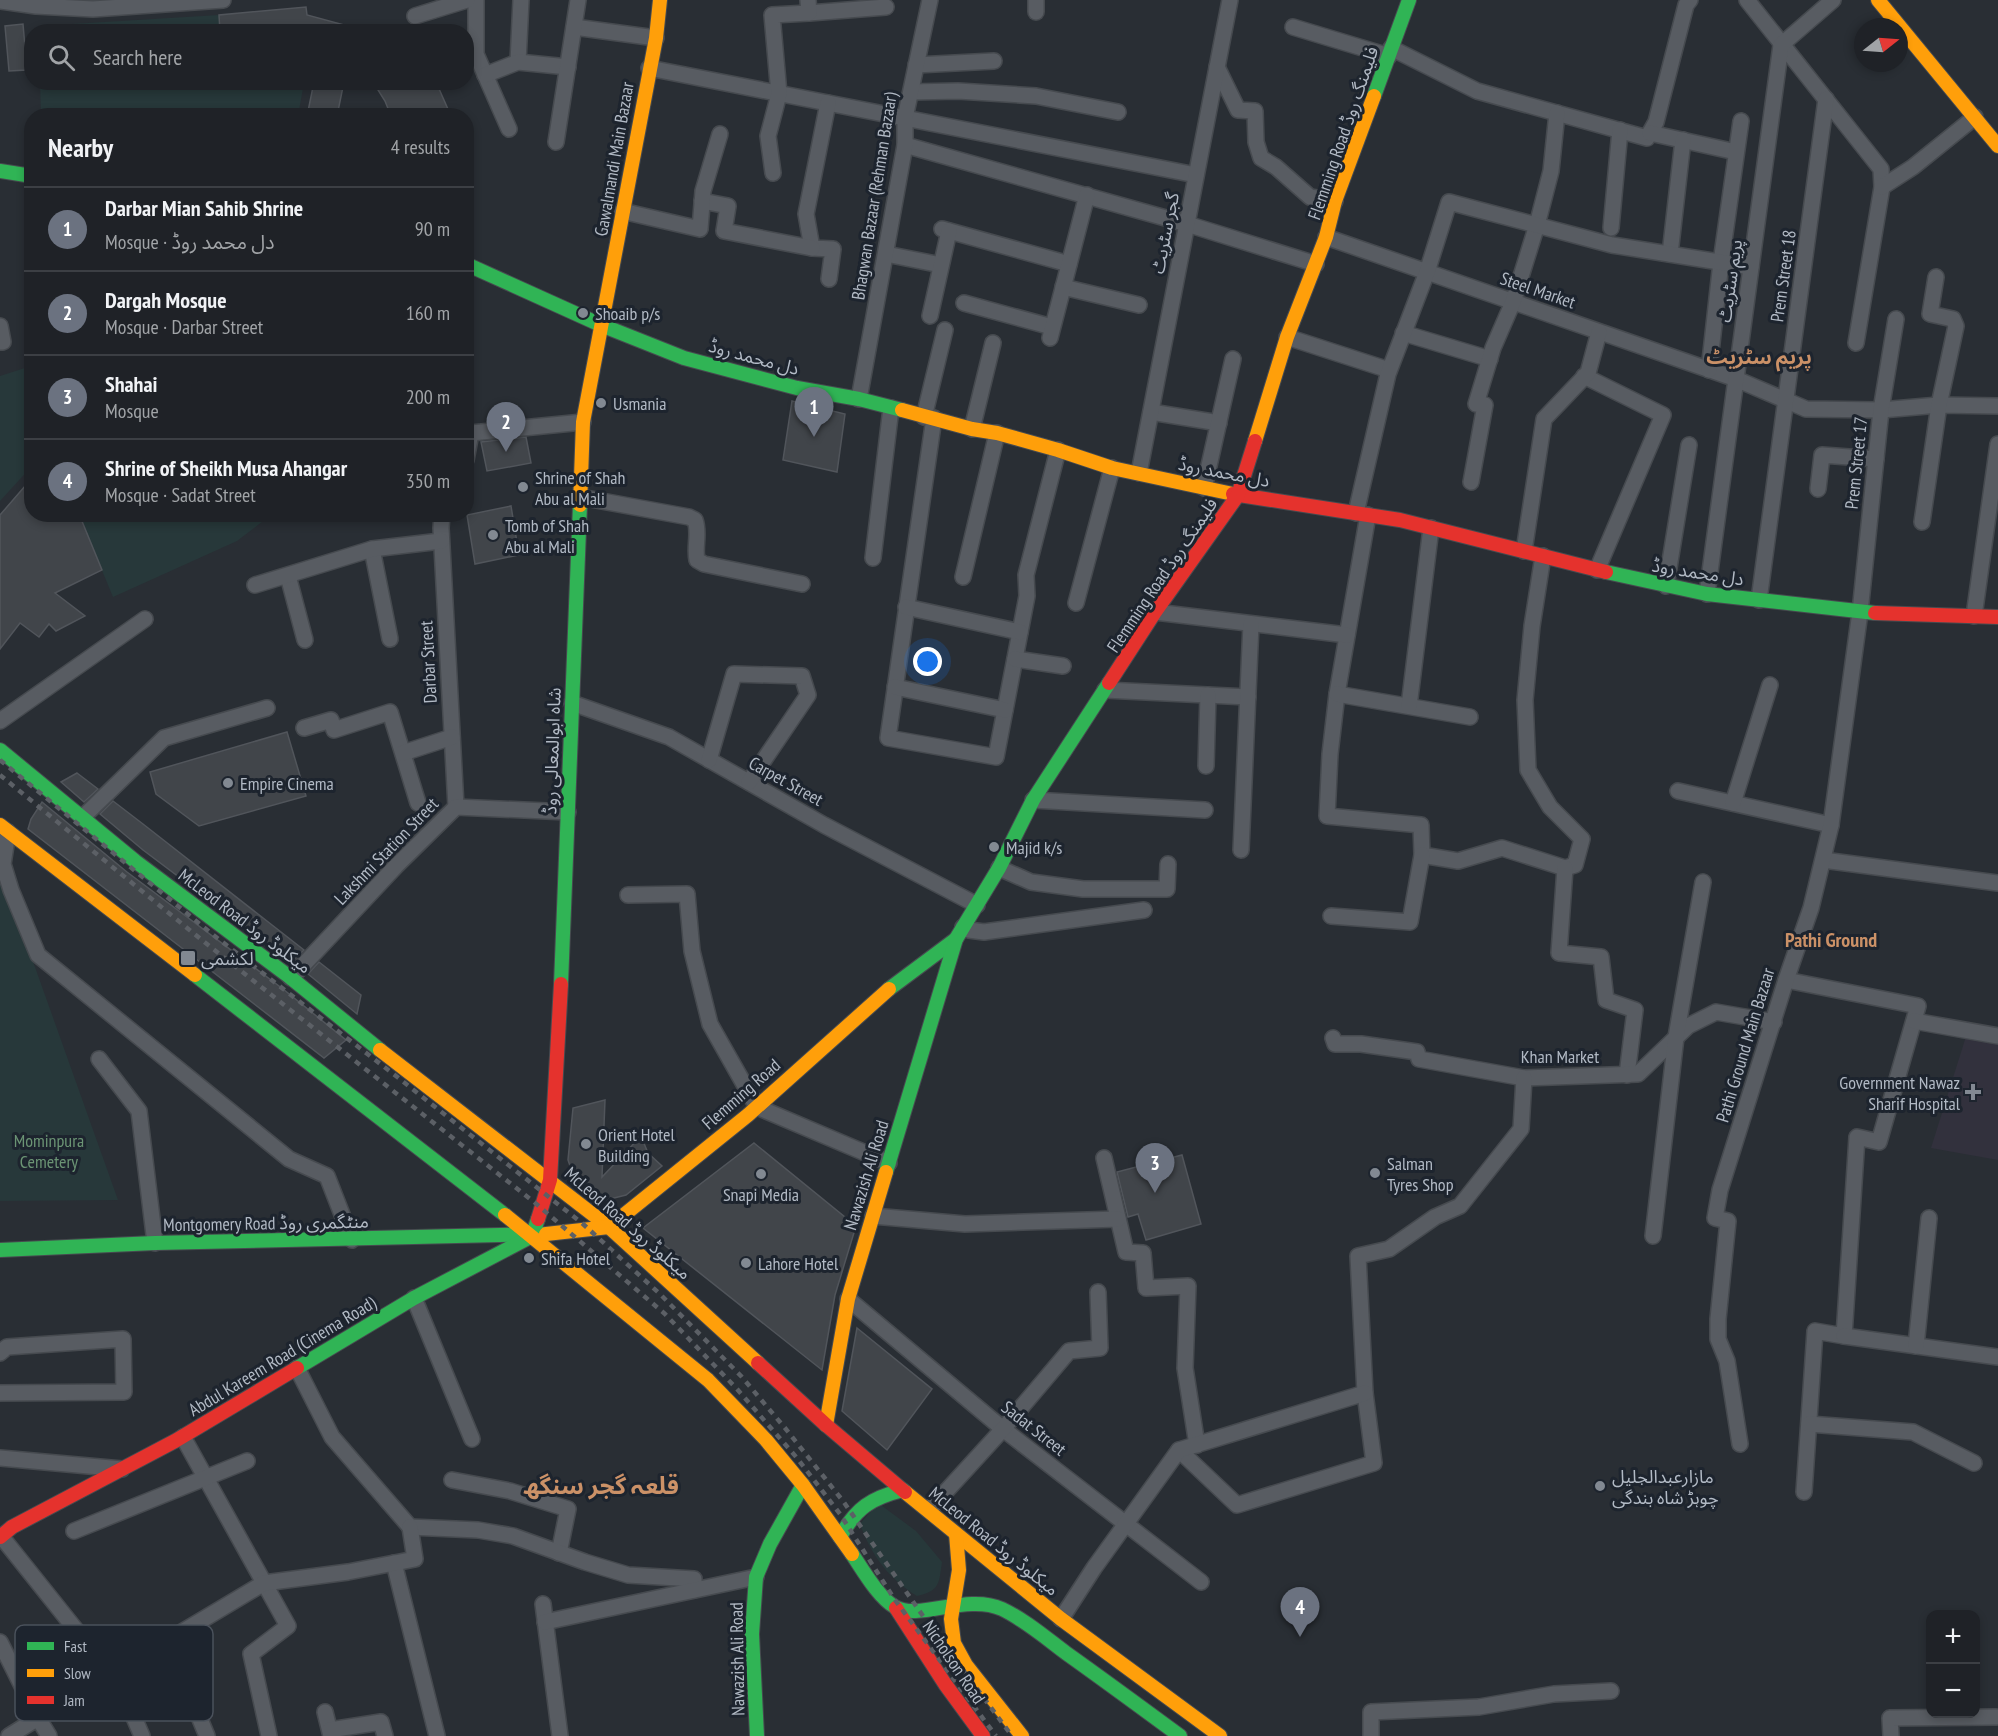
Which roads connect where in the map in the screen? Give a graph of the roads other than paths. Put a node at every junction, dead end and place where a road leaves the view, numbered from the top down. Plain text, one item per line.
1 (223, 0) edge
2 (467, 0) edge
3 (476, 0) edge
4 (521, 0) edge
5 (578, 0) edge
6 (660, 0) edge
7 (930, 0) edge
8 (1230, 0) edge
9 (1409, 0) edge
10 (1690, 0) edge
11 (1747, 0) edge
12 (1833, 0) edge
13 (1878, 0) edge
14 (0, 1) edge
15 (37, 3) edge
16 (809, 7) edge
17 (886, 7) dead end
18 (415, 16) dead end
19 (574, 27) junction
20 (1293, 27) dead end
21 (656, 38) junction
22 (1781, 45) junction
23 (1390, 52) junction
24 (994, 61) dead end
25 (518, 62) junction
26 (916, 65) junction
27 (568, 67) junction
28 (1217, 67) junction
29 (649, 68) junction
30 (485, 75) junction
31 (911, 93) junction
32 (779, 94) junction
33 (1826, 99) junction
34 (828, 104) junction
35 (1118, 112) dead end
36 (1557, 113) junction
37 (1976, 117) junction
38 (905, 118) junction
39 (1741, 121) dead end
40 (509, 129) dead end
41 (1620, 130) junction
42 (1650, 133) junction
43 (720, 134) dead end
44 (1683, 140) junction
45 (556, 142) dead end
46 (905, 145) junction
47 (1998, 146) edge
48 (1736, 152) junction
49 (0, 171) edge
50 (772, 173) dead end
51 (24, 175) edge
52 (1196, 175) junction
53 (1882, 187) junction
54 (1087, 195) junction
55 (702, 201) junction
56 (1335, 201) junction
57 (622, 211) junction
58 (1186, 224) junction
59 (1537, 225) junction
60 (1611, 228) dead end
61 (1326, 237) junction
62 (812, 248) junction
63 (886, 254) junction
64 (1670, 254) junction
65 (1721, 262) junction
66 (1069, 264) junction
67 (1316, 264) junction
68 (941, 265) junction
69 (1751, 267) junction
70 (474, 268) edge
71 (1427, 272) junction
72 (1936, 277) dead end
73 (829, 279) dead end
74 (1063, 287) junction
75 (1513, 302) junction
76 (964, 303) dead end
77 (1139, 305) dead end
78 (930, 316) dead end
79 (1896, 319) dead end
80 (601, 325) junction
81 (0, 326) edge
82 (945, 330) dead end
83 (1599, 332) junction
84 (1404, 333) junction
85 (1287, 337) junction
86 (0, 342) edge
87 (993, 343) dead end
88 (1856, 343) dead end
89 (1233, 359) dead end
90 (1490, 359) junction
91 (1389, 370) junction
92 (1709, 370) junction
93 (1584, 376) junction
94 (1736, 379) junction
95 (859, 399) junction
96 (1786, 399) junction
97 (1939, 405) junction
98 (1998, 406) edge
99 (891, 408) junction
100 (1881, 410) junction
101 (1150, 412) junction
102 (929, 418) junction
103 (583, 422) junction
104 (1219, 423) junction
105 (972, 429) junction
106 (474, 433) edge
107 (997, 433) junction
108 (1998, 444) edge
109 (1689, 445) dead end
110 (1058, 450) junction
111 (1876, 459) junction
112 (1112, 468) junction
113 (1139, 473) junction
114 (1471, 482) dead end
115 (1204, 488) junction
116 (1818, 489) dead end
117 (1239, 495) junction
118 (580, 497) junction
119 (1362, 514) junction
120 (442, 522) edge
121 (1922, 522) dead end
122 (1431, 528) junction
123 (441, 540) junction
124 (372, 549) junction
125 (1524, 551) junction
126 (1543, 556) junction
127 (873, 558) dead end
128 (1597, 570) junction
129 (288, 576) junction
130 (963, 577) dead end
131 (802, 584) dead end
132 (255, 585) dead end
133 (1666, 586) junction
134 (1707, 594) junction
135 (1759, 600) junction
136 (1076, 603) dead end
137 (906, 607) junction
138 (1155, 612) junction
139 (1860, 612) junction
140 (1974, 616) junction
141 (1998, 617) edge
142 (146, 619) dead end
143 (1251, 624) junction
144 (1020, 632) junction
145 (1347, 635) junction
146 (390, 639) dead end
147 (305, 640) dead end
148 (1015, 659) junction
149 (1063, 666) dead end
150 (1770, 685) dead end
151 (895, 687) junction
152 (1105, 690) junction
153 (1337, 694) junction
154 (1208, 695) junction
155 (1248, 697) junction
156 (572, 703) junction
157 (1409, 706) junction
158 (267, 708) dead end
159 (1005, 710) junction
160 (1470, 717) dead end
161 (0, 721) edge
162 (304, 728) dead end
163 (452, 737) junction
164 (0, 750) edge
165 (403, 753) junction
166 (710, 760) junction
167 (1206, 766) dead end
168 (749, 782) junction
169 (1678, 791) dead end
170 (1033, 800) junction
171 (418, 803) dead end
172 (1733, 803) junction
173 (456, 807) junction
174 (1205, 810) dead end
175 (568, 812) junction
176 (82, 818) junction
177 (1831, 825) junction
178 (4, 828) edge
179 (1241, 850) dead end
180 (1422, 855) junction
181 (1823, 860) junction
182 (1168, 864) dead end
183 (999, 868) junction
184 (1565, 868) junction
185 (1703, 882) dead end
186 (1998, 883) edge
187 (628, 895) dead end
188 (977, 905) junction
189 (1144, 910) dead end
190 (1331, 916) dead end
191 (960, 933) junction
192 (291, 978) junction
193 (1785, 980) junction
194 (1914, 1021) junction
195 (1774, 1022) junction
196 (1998, 1036) edge
197 (1676, 1037) junction
198 (1333, 1038) dead end
199 (99, 1059) dead end
200 (1627, 1075) junction
201 (1524, 1078) junction
202 (757, 1107) junction
203 (1104, 1158) dead end
204 (889, 1163) junction
205 (550, 1180) junction
206 (873, 1216) junction
207 (1929, 1218) dead end
208 (1118, 1219) junction
209 (609, 1227) junction
210 (532, 1236) junction
211 (1653, 1236) dead end
212 (352, 1240) junction
213 (155, 1243) junction
214 (0, 1250) edge
215 (1098, 1292) dead end
216 (414, 1298) junction
217 (848, 1299) junction
218 (1844, 1336) junction
219 (1917, 1346) junction
220 (0, 1353) edge
221 (1998, 1357) edge
222 (297, 1368) junction
223 (0, 1393) edge
224 (1365, 1393) junction
225 (1809, 1424) junction
226 (826, 1425) junction
227 (1003, 1429) junction
228 (183, 1437) junction
229 (472, 1439) dead end
230 (1740, 1444) dead end
231 (1197, 1445) junction
232 (1179, 1450) junction
233 (0, 1458) edge
234 (247, 1461) dead end
235 (1974, 1464) dead end
236 (122, 1469) junction
237 (206, 1478) junction
238 (452, 1480) dead end
239 (803, 1485) junction
240 (903, 1490) junction
241 (1804, 1492) dead end
242 (929, 1510) junction
243 (1125, 1525) junction
244 (410, 1527) junction
245 (74, 1531) dead end
246 (956, 1534) junction
247 (1, 1537) edge
248 (840, 1537) junction
249 (559, 1553) junction
250 (394, 1563) junction
251 (756, 1577) junction
252 (1201, 1582) dead end
253 (264, 1583) junction
254 (694, 1590) junction
255 (543, 1604) dead end
256 (954, 1605) junction
257 (896, 1608) junction
258 (1061, 1619) junction
259 (545, 1622) junction
260 (72, 1625) edge
261 (194, 1625) edge
262 (0, 1642) edge
263 (15, 1672) edge
264 (1611, 1691) dead end
265 (325, 1712) dead end
266 (1996, 1717) dead end
267 (33, 1721) edge
268 (40, 1721) edge
269 (136, 1721) edge
270 (201, 1721) edge
271 (331, 1733) edge
272 (9, 1736) edge
273 (49, 1736) edge
274 (142, 1736) edge
275 (207, 1736) edge
276 (269, 1736) edge
277 (385, 1736) edge
278 (437, 1736) edge
279 (560, 1736) edge
280 (757, 1736) edge
281 (983, 1736) edge
282 (1022, 1736) edge
283 (1180, 1736) edge
284 (1220, 1736) edge
285 (1371, 1736) edge
286 (1891, 1736) edge

1 - 15 street
2 - 18 street
3 - 30 street
4 - 25 street
5 - 19 street
6 - 21 street, Gawalmandi Main Bazaar
7 - 26 street, Bhagwan Bazaar (Rehman Bazaar)
8 - 28 street, گجر سٹریٹ
9 - 23 street, Flemming Road فلیمنگ روڈ
10 - 42 street
11 - 22 street
12 - 22 street
13 - 37 street
14 - 15 street
16 - 17 street
16 - 32 street
19 - 21 street
19 - 27 street
20 - 23 street
21 - 29 street, Gawalmandi Main Bazaar
22 - 33 street
22 - 69 street, پریم سٹریٹ
23 - 36 street
23 - 56 street, Flemming Road فلیمنگ روڈ
24 - 26 street
25 - 27 street
25 - 30 street
26 - 31 street, Bhagwan Bazaar (Rehman Bazaar)
27 - 45 street
28 - 52 street, گجر سٹریٹ
28 - 56 street
29 - 32 street
29 - 57 street, Gawalmandi Main Bazaar
30 - 40 street
31 - 35 street
31 - 38 street, Bhagwan Bazaar (Rehman Bazaar)
32 - 34 street
32 - 50 street
33 - 53 street
33 - 96 street, Prem Street 18
34 - 38 street
34 - 62 street
36 - 41 street
36 - 59 street
37 - 47 street
37 - 53 street
38 - 46 street, Bhagwan Bazaar (Rehman Bazaar)
38 - 52 street
39 - 48 street
41 - 42 street
41 - 60 street
42 - 44 street
43 - 55 street
44 - 48 street
44 - 64 street
46 - 54 street
46 - 63 street, Bhagwan Bazaar (Rehman Bazaar)
48 - 65 street
49 - 51 street
52 - 58 street, گجر سٹریٹ
53 - 88 street
54 - 58 street
54 - 66 street
55 - 57 street
55 - 62 street
56 - 61 street, Flemming Road فلیمنگ روڈ
57 - 80 street, Gawalmandi Main Bazaar
58 - 67 street
58 - 101 street, گجر سٹریٹ
59 - 64 street
59 - 71 street
59 - 75 street
61 - 67 street, Flemming Road فلیمنگ روڈ
61 - 71 street, Steel Market
62 - 73 street
63 - 68 street
63 - 95 street, Bhagwan Bazaar (Rehman Bazaar)
64 - 65 street
65 - 69 street
65 - 92 street
66 - 68 street
66 - 74 street
67 - 85 street, Flemming Road فلیمنگ روڈ
68 - 78 street
69 - 94 street, پریم سٹریٹ
70 - 80 street, دل محمد روڈ
71 - 75 street, Steel Market
71 - 84 street
72 - 97 street
74 - 76 street
74 - 77 street
75 - 83 street, Steel Market
75 - 90 street
79 - 100 street, Prem Street 17
80 - 95 street, دل محمد روڈ
80 - 103 street, شاہ ابوالمعالی روڈ
81 - 86 street
82 - 102 street
83 - 92 street, Steel Market
83 - 93 street
84 - 90 street
84 - 91 street
85 - 91 street
85 - 117 street, Flemming Road فلیمنگ روڈ
87 - 105 street
89 - 104 street
90 - 114 street
91 - 119 street
92 - 94 street, Steel Market
93 - 125 street
93 - 128 street
94 - 96 street, Steel Market
94 - 134 street, پریم سٹریٹ
95 - 99 street, دل محمد روڈ
96 - 100 street, Steel Market
96 - 135 street, Prem Street 18
97 - 98 street, Steel Market
97 - 100 street, Steel Market
97 - 121 street
99 - 102 street, دل محمد روڈ
99 - 127 street
100 - 111 street, Prem Street 17
101 - 104 street
101 - 113 street, گجر سٹریٹ
102 - 105 street, دل محمد روڈ
102 - 137 street
103 - 106 street
103 - 118 street, شاہ ابوالمعالی روڈ
104 - 115 street
105 - 107 street, دل محمد روڈ
107 - 110 street, دل محمد روڈ
107 - 130 street
108 - 140 street
109 - 133 street
110 - 112 street, دل محمد روڈ
110 - 144 street
111 - 116 street
111 - 139 street, Prem Street 17
112 - 113 street, دل محمد روڈ
112 - 136 street
113 - 115 street, دل محمد روڈ
115 - 117 street, دل محمد روڈ
117 - 119 street, دل محمد روڈ
117 - 138 street, Flemming Road فلیمنگ روڈ
118 - 131 street
118 - 156 street, شاہ ابوالمعالی روڈ
119 - 122 street, دل محمد روڈ
119 - 145 street
120 - 123 street, Darbar Street
122 - 125 street, دل محمد روڈ
122 - 157 street
123 - 124 street
123 - 163 street, Darbar Street
124 - 129 street
124 - 146 street
125 - 126 street, دل محمد روڈ
126 - 128 street, دل محمد روڈ
126 - 184 street
128 - 133 street, دل محمد روڈ
129 - 132 street
129 - 147 street
133 - 134 street, دل محمد روڈ
134 - 135 street, دل محمد روڈ
135 - 139 street, دل محمد روڈ
137 - 144 street
137 - 151 street
138 - 143 street
138 - 152 street, Flemming Road فلیمنگ روڈ
139 - 140 street, دل محمد روڈ
139 - 177 street, Pathi Ground Main Bazaar
140 - 141 street, دل محمد روڈ
142 - 161 street
143 - 145 street
143 - 155 street
144 - 148 street
145 - 153 street
148 - 149 street
148 - 159 street
150 - 172 street
151 - 159 street
151 - 159 street
152 - 154 street
152 - 170 street, Flemming Road فلیمنگ روڈ
153 - 157 street
153 - 180 street
154 - 155 street
154 - 167 street
155 - 179 street
156 - 166 street, Carpet Street
156 - 175 street, شاہ ابوالمعالی روڈ
157 - 160 street
158 - 176 street
162 - 165 street
163 - 165 street
163 - 173 street, Darbar Street
164 - 176 street, McLeod Road میکلوڈ روڈ
165 - 171 street
166 - 168 street, Carpet Street
166 - 168 street
168 - 188 street, Carpet Street
169 - 172 street
170 - 174 street
170 - 183 street, Flemming Road فلیمنگ روڈ
172 - 177 street
173 - 175 street, Lakshmi Station Street
173 - 192 street, Lakshmi Station Street
175 - 205 street, شاہ ابوالمعالی روڈ
176 - 192 street, McLeod Road میکلوڈ روڈ
177 - 181 street, Pathi Ground Main Bazaar
178 - 210 street
178 - 212 street
180 - 184 street
180 - 190 street
181 - 186 street
181 - 193 street, Pathi Ground Main Bazaar
182 - 183 street
183 - 188 street, Flemming Road فلیمنگ روڈ
184 - 200 street
185 - 197 street
187 - 202 street
188 - 191 street, Flemming Road فلیمنگ روڈ
189 - 191 street
191 - 202 street, Flemming Road
191 - 204 street, Nawazish Ali Road
192 - 205 street, McLeod Road میکلوڈ روڈ
193 - 194 street
193 - 195 street, Pathi Ground Main Bazaar
194 - 196 street
194 - 218 street
195 - 197 street, Khan Market
195 - 230 street, Pathi Ground Main Bazaar
197 - 200 street, Khan Market
197 - 211 street
198 - 201 street, Khan Market
199 - 213 street
200 - 201 street, Khan Market
201 - 224 street
202 - 204 street
202 - 209 street, Flemming Road
203 - 208 street
204 - 206 street, Nawazish Ali Road
205 - 209 street, McLeod Road میکلوڈ روڈ
205 - 210 street
206 - 208 street
206 - 217 street, Nawazish Ali Road
207 - 219 street
208 - 231 street
209 - 210 street
209 - 226 street, McLeod Road میکلوڈ روڈ
210 - 212 street, Montgomery Road منٹگمری روڈ
210 - 216 street, Abdul Kareem Road (Cinema Road)
210 - 239 street
212 - 213 street, Montgomery Road منٹگمری روڈ
213 - 214 street, Montgomery Road منٹگمری روڈ
215 - 227 street
216 - 222 street, Abdul Kareem Road (Cinema Road)
216 - 229 street
217 - 226 street, Nawazish Ali Road
217 - 227 street, Sadat Street
218 - 219 street
218 - 225 street
219 - 221 street
220 - 223 street
222 - 228 street, Abdul Kareem Road (Cinema Road)
222 - 244 street
224 - 231 street
224 - 232 street
225 - 235 street
225 - 241 street
226 - 240 street, McLeod Road میکلوڈ روڈ
227 - 242 street
227 - 243 street, Sadat Street
228 - 236 street, Abdul Kareem Road (Cinema Road)
228 - 237 street
231 - 232 street
232 - 243 street
233 - 236 street
234 - 237 street
236 - 247 street, Abdul Kareem Road (Cinema Road)
237 - 245 street
237 - 253 street
238 - 249 street
239 - 248 street
239 - 251 street, Nawazish Ali Road
240 - 242 street, McLeod Road میکلوڈ روڈ
240 - 248 street
242 - 246 street, McLeod Road میکلوڈ روڈ
243 - 252 street, Sadat Street
243 - 258 street
244 - 249 street
244 - 250 street
246 - 256 street
246 - 258 street, McLeod Road میکلوڈ روڈ
247 - 260 street
248 - 257 street
249 - 254 street
250 - 253 street
250 - 278 street
251 - 254 street
251 - 280 street, Nawazish Ali Road
253 - 261 street
253 - 276 street
254 - 259 street
255 - 259 street
256 - 257 street
256 - 282 street, Nicholson Road
256 - 283 street
257 - 281 street, Nicholson Road
258 - 284 street, McLeod Road میکلوڈ روڈ
259 - 279 street
262 - 263 street
264 - 285 street
265 - 271 street
266 - 286 street
267 - 272 street
268 - 273 street
269 - 274 street
270 - 275 street
271 - 277 street

